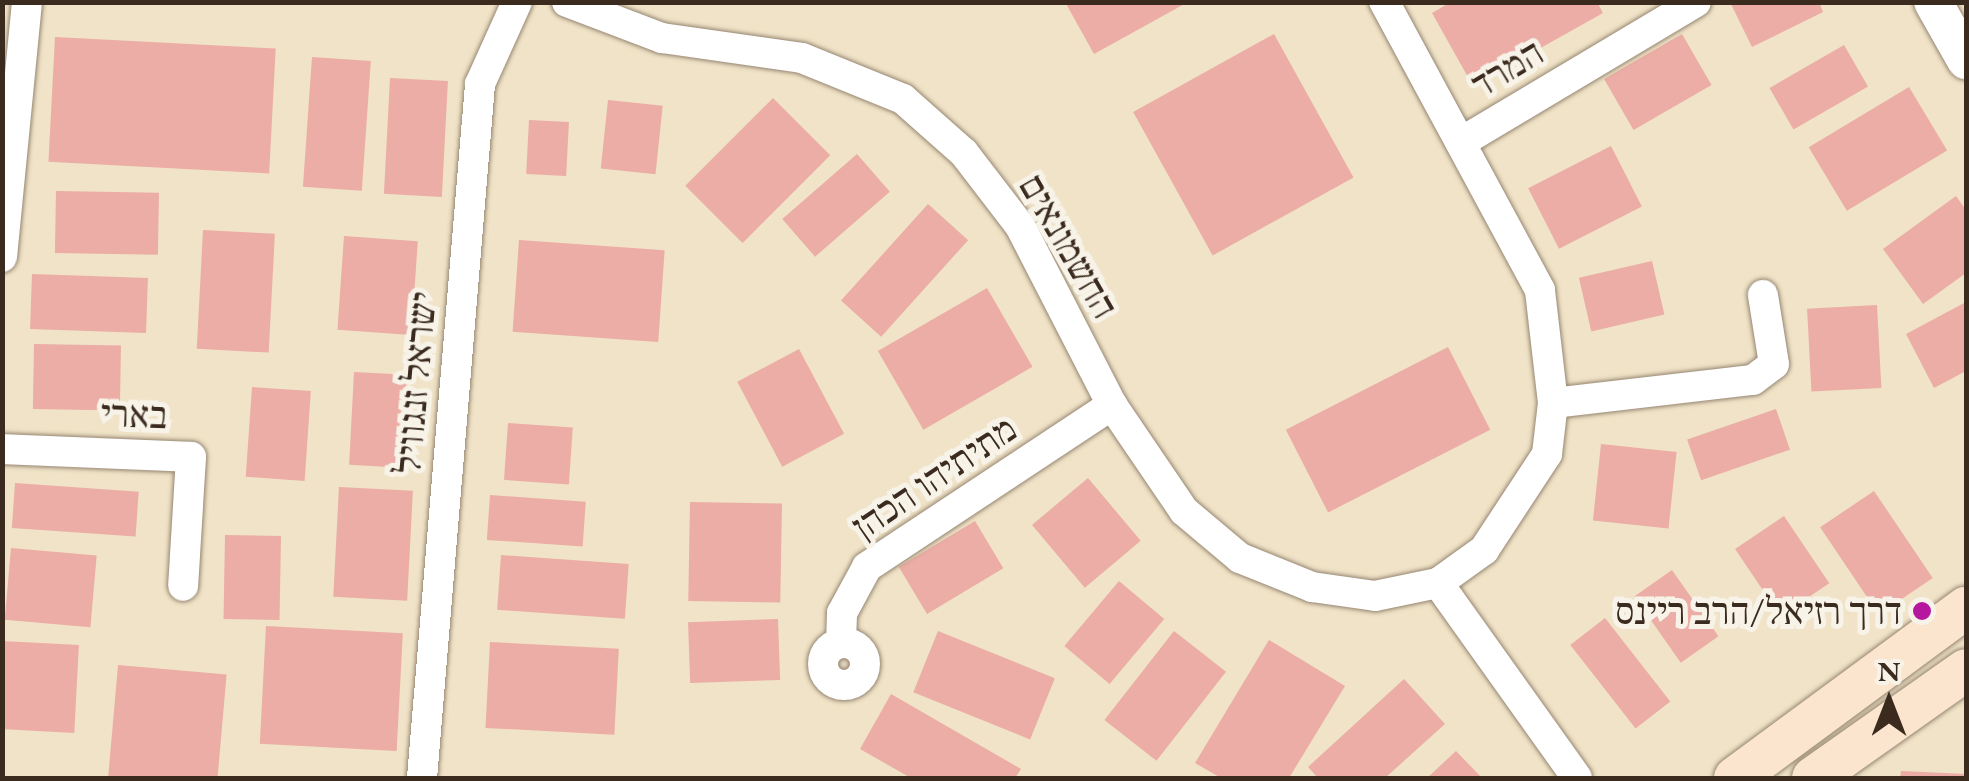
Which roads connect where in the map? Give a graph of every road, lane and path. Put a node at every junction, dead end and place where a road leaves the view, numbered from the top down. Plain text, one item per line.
1 (27, 2) edge
2 (518, 2) edge
3 (568, 2) edge
4 (1384, 2) edge
5 (1696, 2) edge
6 (1933, 2) edge
7 (1966, 60) edge
8 (1463, 141) junction
9 (2, 257) edge
10 (1763, 295) dead end
11 (1554, 404) junction
12 (1112, 405) junction
13 (2, 449) edge
14 (1438, 584) junction
15 (182, 586) dead end
16 (1966, 608) edge
17 (841, 643) dead end
18 (1966, 670) edge
19 (422, 778) edge
20 (1576, 778) edge
21 (1735, 778) edge
22 (1813, 778) edge

1 - 9 street
2 - 19 street, ישראל זנגוויל
3 - 12 street, החשמונאים
4 - 8 street, החשמונאים
5 - 8 street, המרד
6 - 7 street
8 - 11 street, החשמונאים
10 - 11 street
11 - 14 street, החשמונאים
12 - 14 street, החשמונאים
12 - 17 street, מתיתיהו הכהן
13 - 15 street, בארי
14 - 20 street
16 - 21 main road
18 - 22 main road

